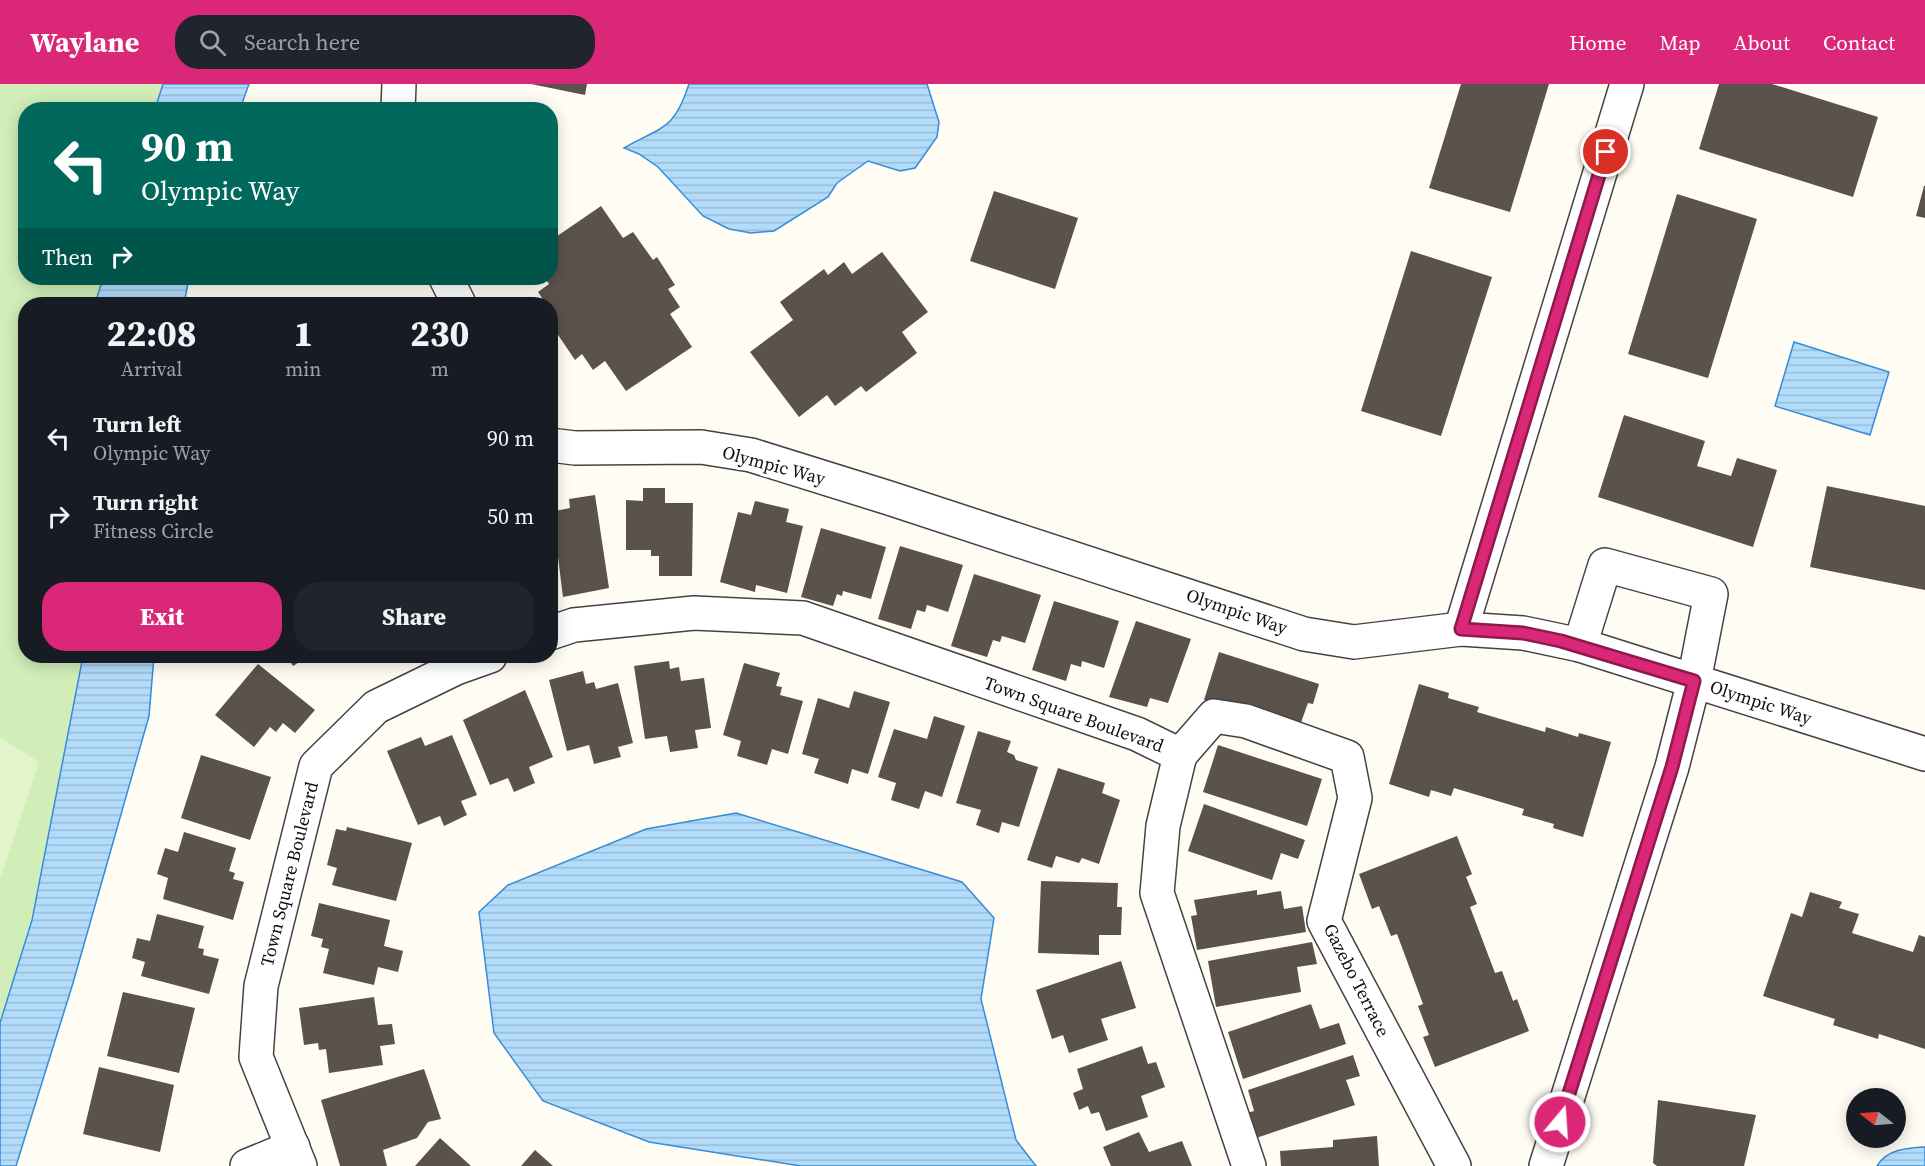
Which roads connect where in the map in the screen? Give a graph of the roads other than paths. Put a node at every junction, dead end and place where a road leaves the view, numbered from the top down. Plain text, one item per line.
1 (399, 84) edge
2 (1627, 84) edge
3 (398, 102) edge
4 (558, 446) edge
5 (1461, 629) junction
6 (558, 630) edge
7 (1580, 645) junction
8 (470, 663) edge
9 (1694, 681) junction
10 (1925, 754) edge
11 (1180, 755) junction
12 (296, 1157) edge
13 (247, 1166) edge
14 (1249, 1166) edge
15 (1454, 1166) edge
16 (1546, 1166) edge

1 - 3 street
2 - 5 street
4 - 5 street, Olympic Way
5 - 7 street, Olympic Way
6 - 11 street, Town Square Boulevard
7 - 9 street, Olympic Way
7 - 9 street
8 - 12 street, Town Square Boulevard
9 - 10 street, Olympic Way
9 - 16 street
11 - 14 street, Town Square Boulevard
11 - 15 street, Gazebo Terrace
12 - 13 street, Town Square Boulevard

